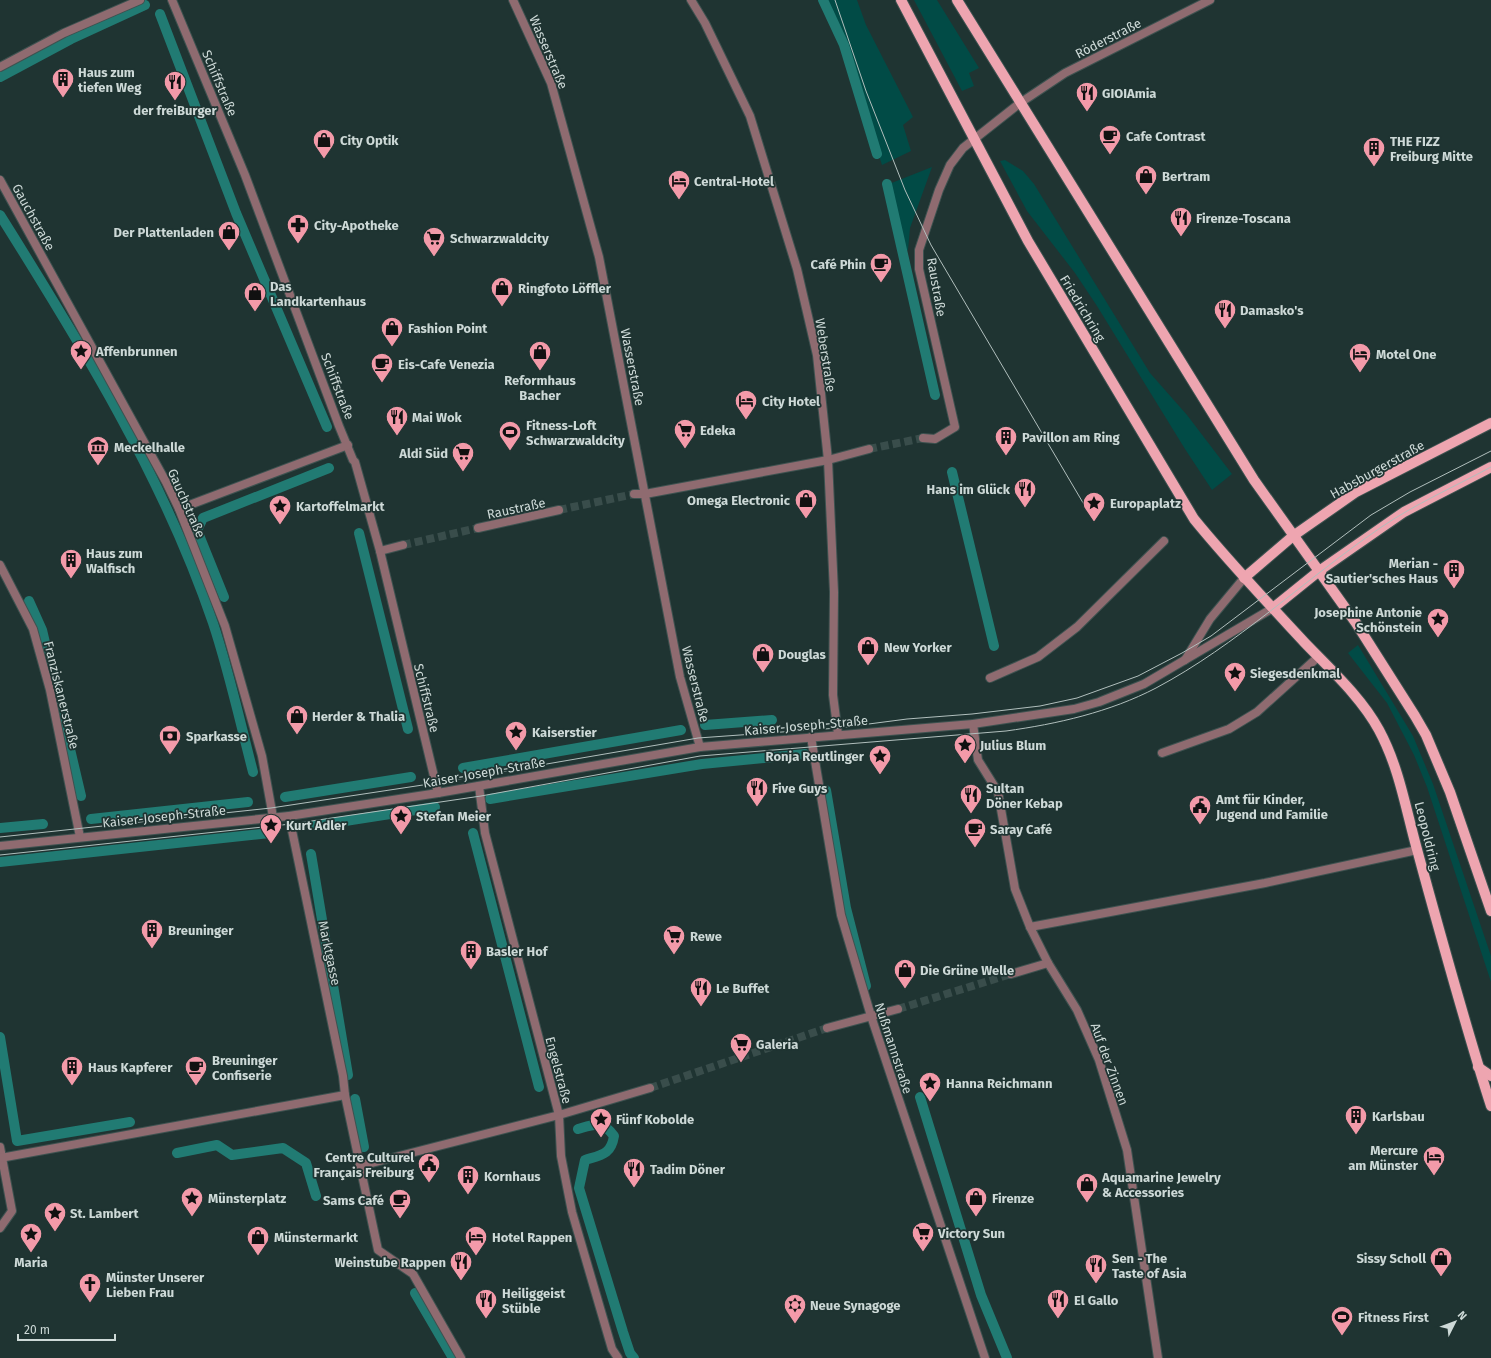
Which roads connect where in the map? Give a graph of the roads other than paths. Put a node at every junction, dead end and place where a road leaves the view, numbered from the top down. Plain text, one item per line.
1 (140, 0) edge
2 (172, 0) edge
3 (513, 0) edge
4 (691, 0) edge
5 (901, 0) edge
6 (957, 0) edge
7 (1210, 0) edge
8 (0, 67) edge
9 (1020, 104) junction
10 (974, 139) junction
11 (0, 180) edge
12 (1491, 423) edge
13 (923, 438) tunnel mouth
14 (348, 445) junction
15 (869, 449) tunnel mouth
16 (828, 460) junction
17 (1491, 467) edge
18 (634, 494) tunnel mouth
19 (645, 494) junction
20 (179, 509) junction
21 (559, 510) tunnel mouth
22 (478, 528) tunnel mouth
23 (1293, 536) junction
24 (1164, 541) dead end
25 (403, 545) tunnel mouth
26 (380, 551) junction
27 (0, 565) edge
28 (1319, 572) junction
29 (1244, 578) junction
30 (1273, 608) junction
31 (1318, 657) junction
32 (1184, 662) junction
33 (990, 678) dead end
34 (973, 724) junction
35 (838, 734) junction
36 (811, 737) junction
37 (700, 747) junction
38 (1162, 753) dead end
39 (479, 786) junction
40 (438, 793) junction
41 (289, 816) junction
42 (274, 817) junction
43 (80, 837) junction
44 (0, 846) edge
45 (1417, 850) junction
46 (1491, 912) edge
47 (1030, 927) junction
48 (1048, 963) junction
49 (1011, 974) tunnel mouth
50 (898, 1009) tunnel mouth
51 (871, 1016) junction
52 (827, 1028) tunnel mouth
53 (1478, 1067) junction
54 (1491, 1076) edge
55 (650, 1088) tunnel mouth
56 (345, 1096) junction
57 (1491, 1106) edge
58 (559, 1114) junction
59 (0, 1147) edge
60 (0, 1158) edge
61 (360, 1164) junction
62 (0, 1228) edge
63 (461, 1358) edge
64 (618, 1358) edge
65 (985, 1358) edge
66 (1158, 1358) edge

1 - 8 street
2 - 14 street, Schiffstraße
3 - 19 street, Wasserstraße
4 - 16 street, Weberstraße
5 - 10 main road, Friedrichring
6 - 9 main road
7 - 9 street, Röderstraße
9 - 10 street, Raustraße
9 - 23 main road
10 - 13 street, Raustraße
10 - 29 main road, Friedrichring
11 - 20 street, Gauchstraße
12 - 23 main road, Habsburgerstraße
14 - 20 street
14 - 26 street, Schiffstraße
15 - 16 street
16 - 19 street
16 - 35 street, Weberstraße
17 - 28 main road
18 - 19 street
19 - 37 street, Wasserstraße
20 - 42 street, Gauchstraße
21 - 22 street, Raustraße
23 - 28 main road
23 - 29 main road, Habsburgerstraße
24 - 33 street
25 - 26 street
26 - 40 street, Schiffstraße
27 - 43 street, Franziskanerstraße
28 - 30 main road
28 - 46 main road
29 - 30 main road, Friedrichring
29 - 32 street
30 - 31 main road, Leopoldring
30 - 32 street
31 - 38 street
31 - 45 main road, Leopoldring
32 - 34 street, Kaiser-Joseph-Straße
34 - 35 street, Kaiser-Joseph-Straße
34 - 47 street, Auf der Zinnen
35 - 36 street, Kaiser-Joseph-Straße
36 - 37 street, Kaiser-Joseph-Straße
36 - 51 street, Nußmannstraße
37 - 39 street, Kaiser-Joseph-Straße
39 - 40 street, Kaiser-Joseph-Straße
39 - 58 street, Engelstraße
40 - 41 street, Kaiser-Joseph-Straße
41 - 42 street, Kaiser-Joseph-Straße
41 - 56 street, Marktgasse
42 - 43 street, Kaiser-Joseph-Straße
43 - 44 street, Kaiser-Joseph-Straße
45 - 47 street
45 - 53 main road, Leopoldring
47 - 48 street, Auf der Zinnen
48 - 49 street
48 - 66 street, Auf der Zinnen
50 - 51 street
51 - 52 street
51 - 65 street, Nußmannstraße
53 - 54 main road
53 - 57 main road, Leopoldring
55 - 58 street
56 - 60 street
56 - 61 street
58 - 61 street
58 - 64 street, Engelstraße
59 - 60 street
60 - 62 street
61 - 63 street

